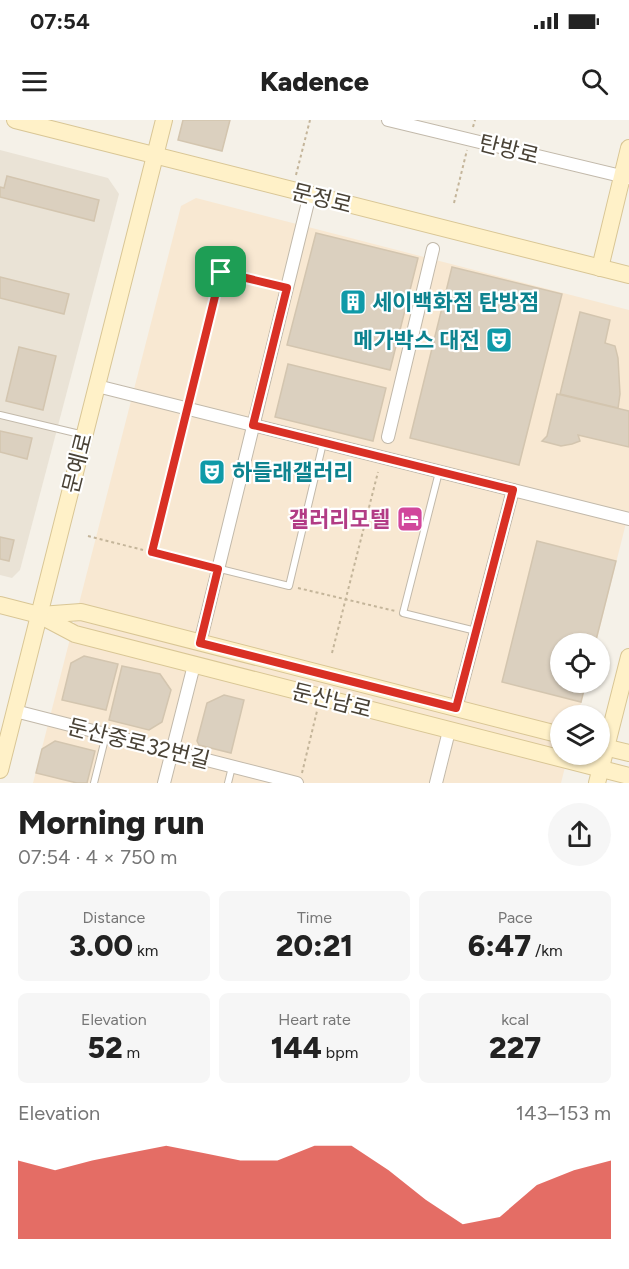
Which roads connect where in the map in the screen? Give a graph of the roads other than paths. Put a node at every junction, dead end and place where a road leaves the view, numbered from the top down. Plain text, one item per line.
1 (15, 120) edge
2 (164, 120) edge
3 (388, 120) edge
4 (629, 148) edge
5 (155, 155) junction
6 (625, 177) edge
7 (310, 195) junction
8 (433, 249) dead end
9 (600, 268) junction
10 (629, 275) edge
11 (287, 288) junction
12 (97, 386) junction
13 (188, 408) junction
14 (0, 415) edge
15 (253, 425) junction
16 (84, 435) junction
17 (388, 437) dead end
18 (323, 442) junction
19 (439, 472) junction
20 (513, 490) junction
21 (629, 519) edge
22 (218, 569) junction
23 (0, 605) edge
24 (39, 615) junction
25 (477, 631) junction
26 (200, 643) junction
27 (629, 657) edge
28 (194, 665) junction
29 (456, 708) junction
30 (15, 711) junction
31 (610, 722) edge
32 (449, 731) junction
33 (550, 732) edge
34 (106, 735) junction
35 (610, 748) edge
36 (172, 751) junction
37 (629, 753) edge
38 (232, 767) junction
39 (0, 770) edge
40 (599, 776) edge
41 (629, 776) edge
42 (300, 778) edge
43 (94, 783) edge
44 (164, 783) edge
45 (228, 783) edge
46 (436, 783) edge

1 - 5 main road, 문정로
2 - 5 main road
3 - 6 street, 탄방로
4 - 6 main road
5 - 7 main road, 문정로
5 - 12 main road, 문예로
6 - 9 main road
7 - 9 main road, 문정로
7 - 11 street
8 - 17 street
9 - 10 main road, 문정로
11 - 13 lane
11 - 15 street
12 - 13 street
12 - 16 main road, 문예로
13 - 15 street
13 - 22 lane
14 - 16 lane
15 - 18 street
15 - 22 street
16 - 24 main road, 문예로
18 - 19 street
18 - 22 lane
19 - 20 street
19 - 25 lane
20 - 21 street
20 - 25 street
22 - 26 street
23 - 24 main road, 둔산남로
24 - 26 main road, 둔산남로
24 - 28 main road, 둔산남로
24 - 30 main road, 문예로
25 - 29 street
26 - 29 main road, 둔산남로
27 - 31 main road
28 - 32 main road, 둔산남로
28 - 36 street
29 - 33 main road, 둔산남로
30 - 34 street, 둔산중로32번길
30 - 39 main road, 문예로
32 - 40 main road, 둔산남로
32 - 46 street
34 - 36 street, 둔산중로32번길
34 - 43 lane
35 - 37 main road
36 - 38 street, 둔산중로32번길
36 - 44 street
38 - 42 street, 둔산중로32번길
38 - 45 lane
40 - 41 main road, 둔산남로

